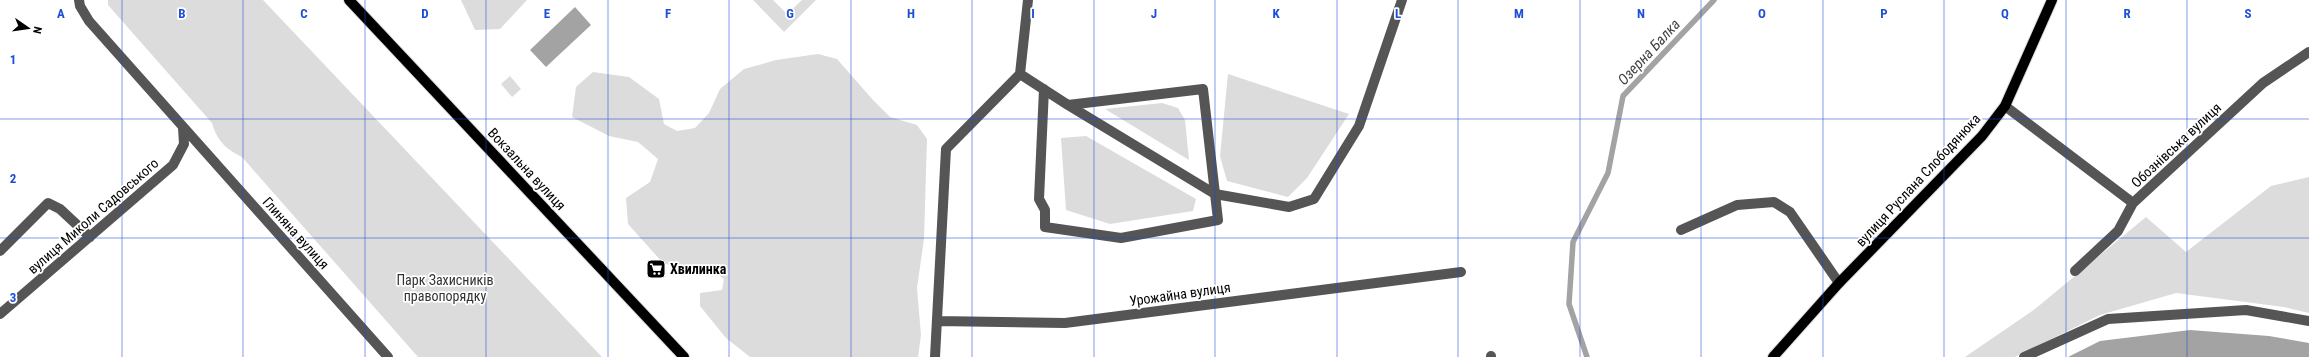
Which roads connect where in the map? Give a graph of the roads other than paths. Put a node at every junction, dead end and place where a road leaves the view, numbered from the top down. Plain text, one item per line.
1 (79, 0) edge
2 (349, 0) edge
3 (1028, 0) edge
4 (1402, 0) edge
5 (2052, 0) edge
6 (2309, 52) edge
7 (1020, 74) junction
8 (1044, 89) junction
9 (1068, 105) junction
10 (2005, 106) junction
11 (183, 128) junction
12 (1215, 194) junction
13 (2133, 203) junction
14 (1682, 230) dead end
15 (90, 238) junction
16 (0, 251) edge
17 (2075, 271) dead end
18 (1461, 272) dead end
19 (1839, 283) junction
20 (0, 314) edge
21 (937, 321) junction
22 (2309, 321) edge
23 (388, 357) edge
24 (684, 357) edge
25 (935, 357) edge
26 (1773, 357) edge
27 (2024, 357) edge

1 - 11 street, Глиняна вулиця
2 - 24 main road, Вокзальна вулиця
3 - 7 street
4 - 12 street
5 - 10 main road, вулиця Руслана Слободянюка
6 - 13 street, Обознівська вулиця
7 - 8 street
7 - 21 street
8 - 9 street
8 - 12 street
9 - 12 street
9 - 12 street
10 - 13 street
10 - 19 main road, вулиця Руслана Слободянюка
11 - 15 street, вулиця Миколи Садовського
11 - 23 street, Глиняна вулиця
13 - 17 street, Обознівська вулиця
14 - 19 street
15 - 16 street
15 - 20 street, вулиця Миколи Садовського
18 - 21 street, Урожайна вулиця
19 - 26 main road, вулиця Руслана Слободянюка
21 - 25 street
22 - 27 street

